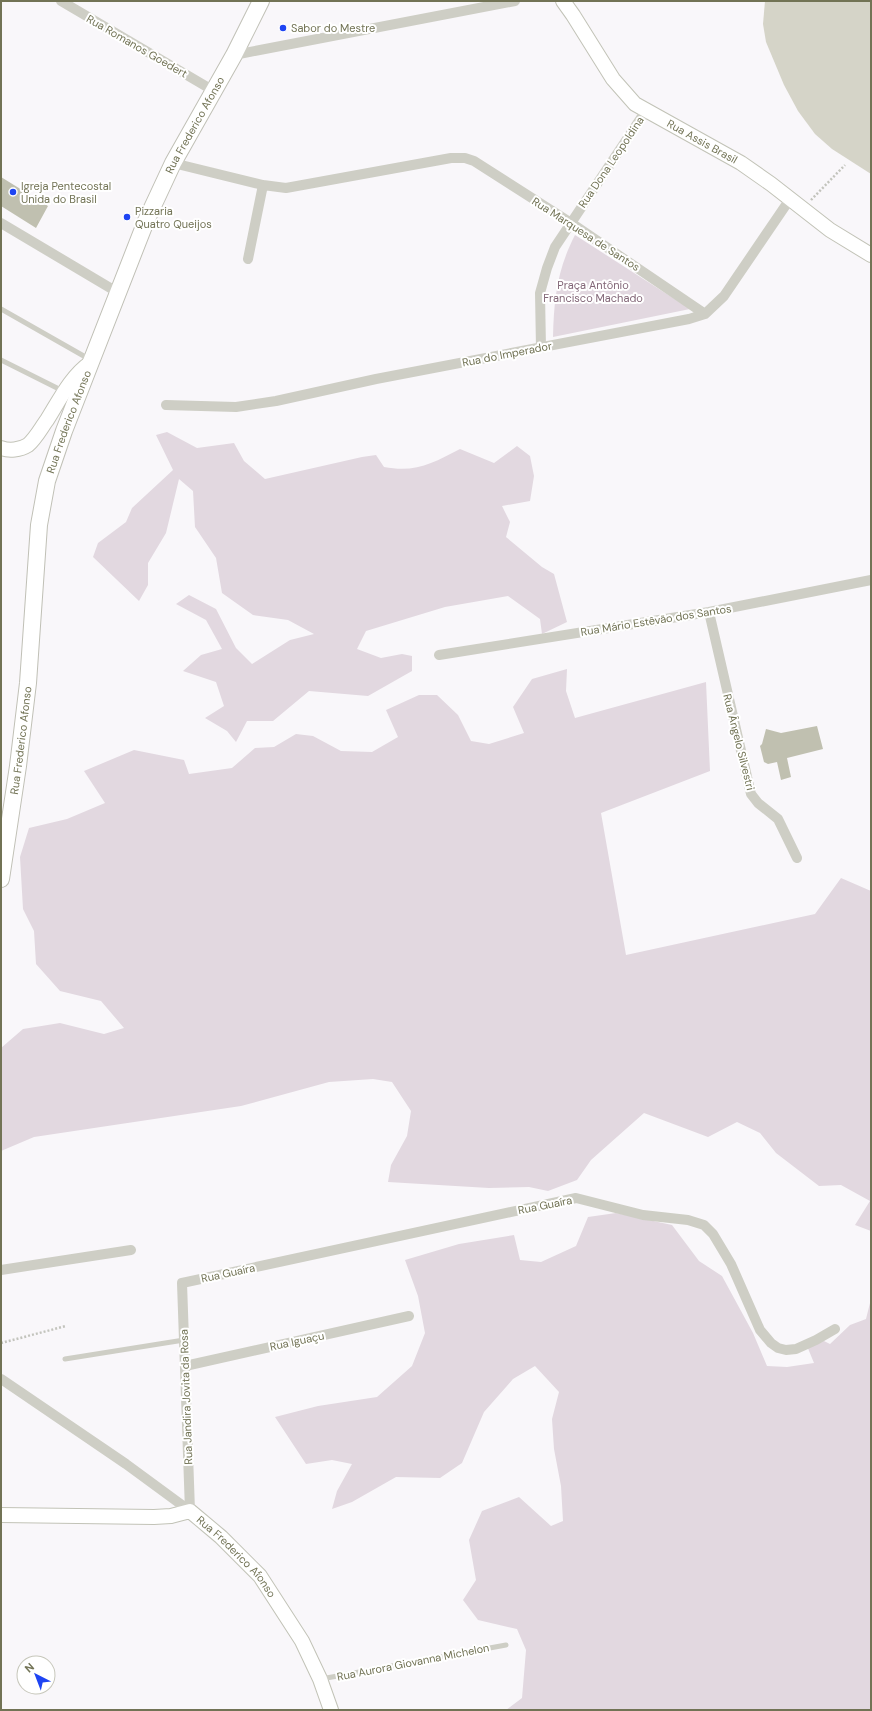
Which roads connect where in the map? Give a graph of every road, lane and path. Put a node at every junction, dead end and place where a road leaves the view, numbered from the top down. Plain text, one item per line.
1 (61, 1) edge
2 (260, 1) edge
3 (515, 1) edge
4 (563, 1) edge
5 (234, 55) junction
6 (214, 91) junction
7 (645, 112) junction
8 (173, 163) junction
9 (845, 165) dead end
10 (263, 186) junction
11 (790, 199) junction
12 (802, 209) junction
13 (1, 223) edge
14 (571, 224) junction
15 (871, 255) edge
16 (248, 259) dead end
17 (117, 292) junction
18 (1, 309) edge
19 (705, 314) junction
20 (541, 348) junction
21 (1, 360) edge
22 (92, 361) junction
23 (64, 392) junction
24 (166, 405) dead end
25 (1, 448) edge
26 (871, 580) edge
27 (709, 612) junction
28 (439, 655) dead end
29 (797, 858) dead end
30 (1, 879) edge
31 (131, 1250) dead end
32 (1, 1270) edge
33 (182, 1284) joint
34 (409, 1316) dead end
35 (66, 1326) dead end
36 (835, 1329) dead end
37 (184, 1340) junction
38 (1, 1343) edge
39 (65, 1359) dead end
40 (185, 1366) junction
41 (1, 1379) edge
42 (190, 1511) junction
43 (1, 1515) edge
44 (506, 1645) dead end
45 (320, 1679) junction
46 (331, 1710) edge

1 - 6 street, Rua Romanos Goedert
2 - 5 main road, Rua Frederico Afonso
3 - 5 street
4 - 7 street, Rua Assis Brasil
5 - 6 main road, Rua Frederico Afonso
6 - 8 main road, Rua Frederico Afonso
7 - 11 street, Rua Assis Brasil
7 - 14 street, Rua Dona Leopoldina
8 - 10 street
8 - 17 main road, Rua Frederico Afonso
9 - 12 path
10 - 14 street, Rua Marquesa de Santos
10 - 16 street
11 - 12 street, Rua Assis Brasil
11 - 19 street, Rua do Imperador
12 - 15 street, Rua Assis Brasil
13 - 17 street
14 - 19 street, Rua Marquesa de Santos
14 - 20 street, Rua Dona Leopoldina
17 - 22 main road, Rua Frederico Afonso
18 - 22 lane
19 - 20 street, Rua do Imperador
20 - 24 street, Rua do Imperador
21 - 23 lane
22 - 23 street
22 - 30 main road, Rua Frederico Afonso
23 - 25 street
26 - 27 street, Rua Mário Estêvão dos Santos
27 - 28 street, Rua Mário Estêvão dos Santos
27 - 29 street, Rua Ângelo Silvestri
31 - 32 street
33 - 36 street, Rua Guaíra
33 - 37 street, Rua Jandira Jovita da Rosa
34 - 40 street, Rua Iguaçu
35 - 38 path
37 - 39 lane
37 - 40 street, Rua Jandira Jovita da Rosa
40 - 42 street, Rua Jandira Jovita da Rosa
41 - 42 street
42 - 43 street, Rua Frederico Afonso
42 - 45 street, Rua Frederico Afonso
44 - 45 lane, Rua Aurora Giovanna Michelon
45 - 46 street, Rua Frederico Afonso

